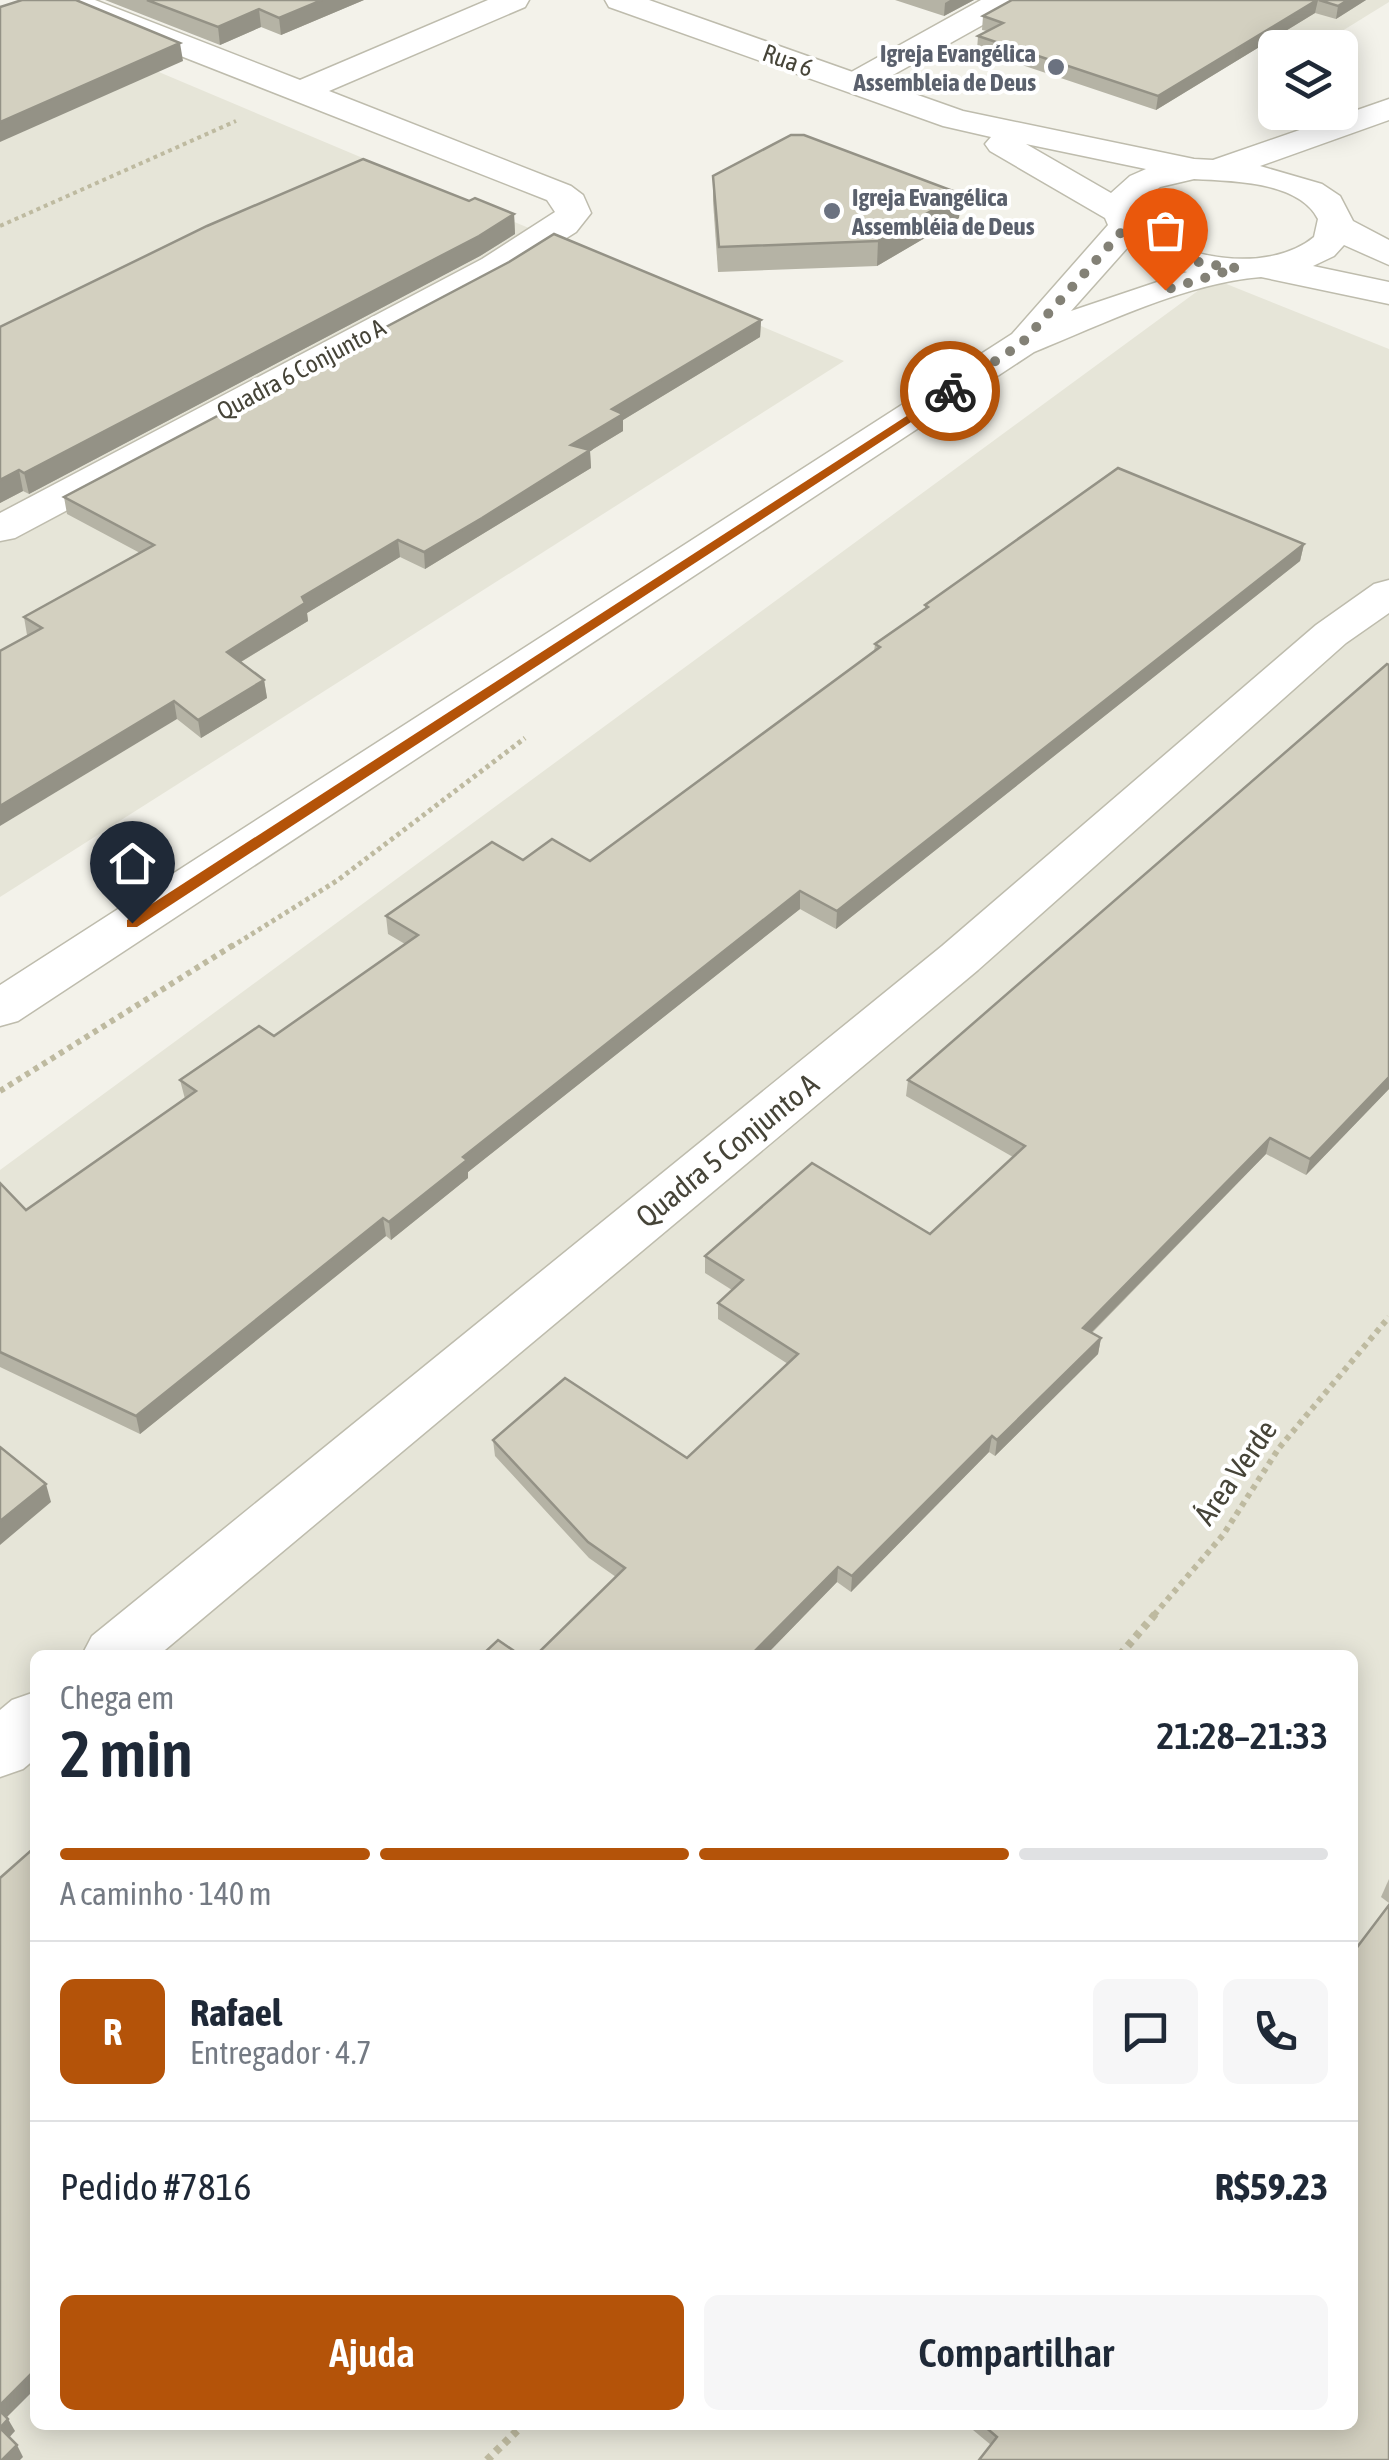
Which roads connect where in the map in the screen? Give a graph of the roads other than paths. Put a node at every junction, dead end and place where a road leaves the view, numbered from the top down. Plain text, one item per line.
1 (67, 0) edge
2 (514, 0) edge
3 (620, 0) edge
4 (1004, 0) edge
5 (855, 84) junction
6 (304, 90) junction
7 (1389, 112) edge
8 (955, 119) junction
9 (1207, 169) junction
10 (1340, 191) junction
11 (1123, 220) junction
12 (1389, 254) edge
13 (1249, 267) junction
14 (1389, 292) edge
15 (1021, 344) junction
16 (0, 528) edge
17 (1389, 593) edge
18 (0, 1009) edge
19 (120, 1650) edge
20 (30, 1724) edge
21 (0, 1749) edge

1 - 6 street
2 - 6 street
3 - 5 street, Rua 6
4 - 5 street
5 - 8 street, Rua 6
6 - 16 street, Quadra 6 Conjunto A
7 - 9 street
7 - 10 street
8 - 9 street, Rua 6
8 - 11 street, Rua 6
9 - 10 street, Rua 6
9 - 11 street
10 - 12 street
10 - 13 street
11 - 13 street, Rua 6
11 - 15 street
13 - 14 street
13 - 15 street
15 - 18 street
17 - 19 street, Quadra 5 Conjunto A
20 - 21 street

